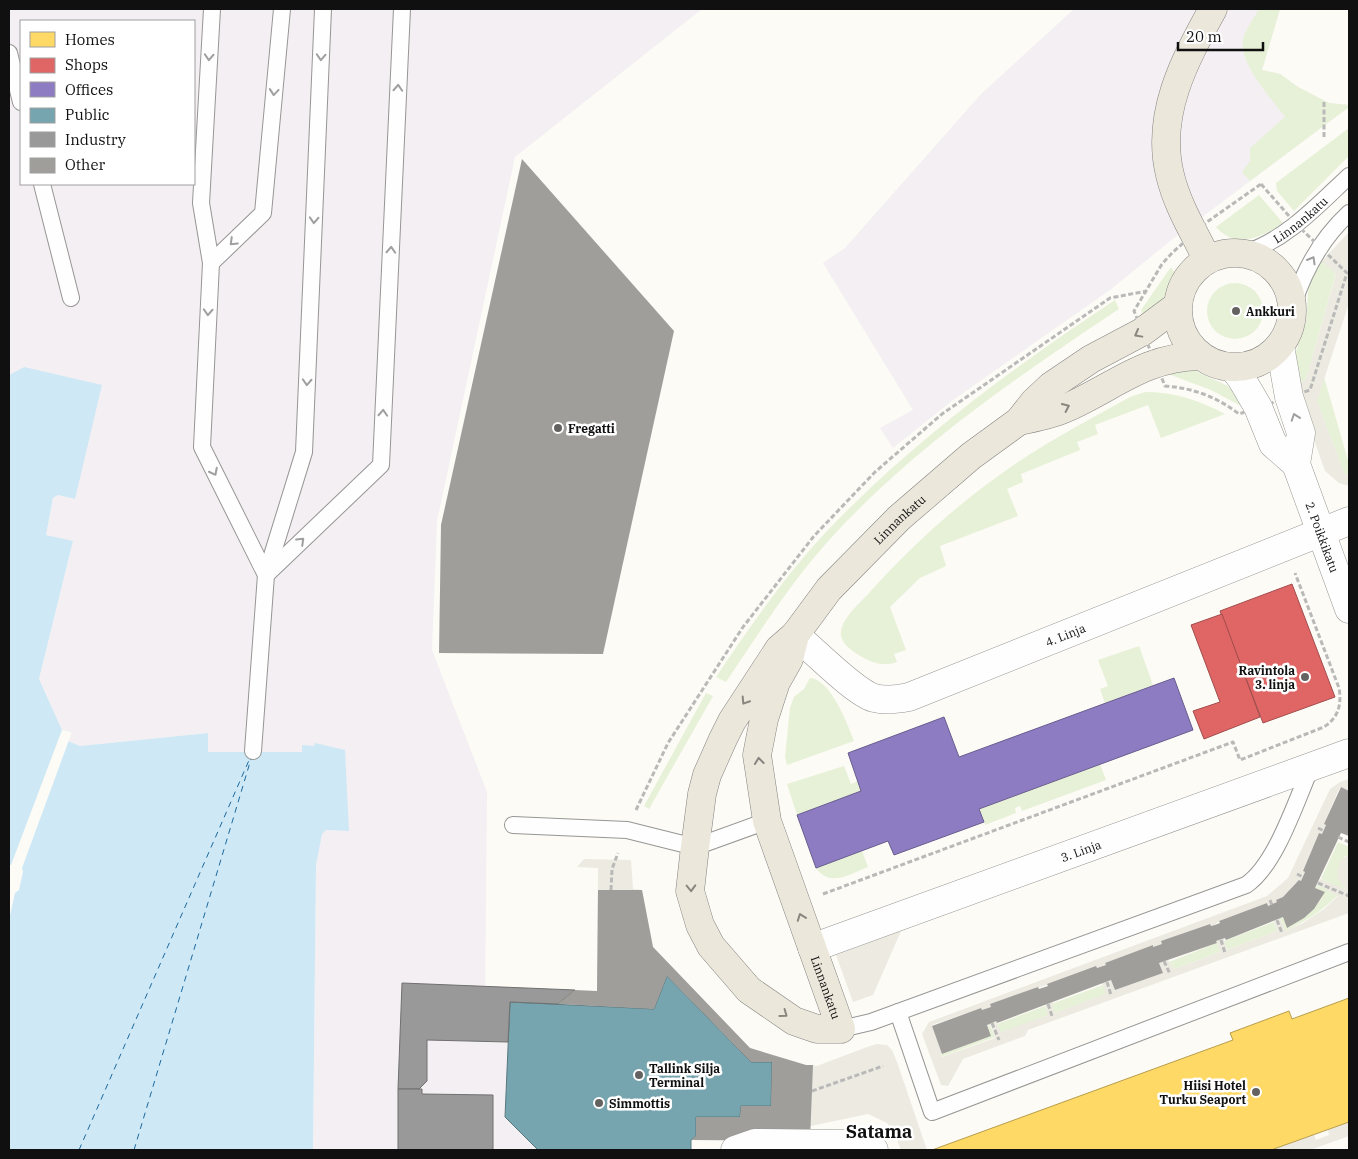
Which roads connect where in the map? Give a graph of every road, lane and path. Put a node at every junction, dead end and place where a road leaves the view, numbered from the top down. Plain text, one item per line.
1 (212, 9) edge
2 (282, 9) edge
3 (323, 9) edge
4 (402, 9) edge
5 (1214, 9) edge
6 (9, 53) edge
7 (20, 98) edge
8 (1324, 101) dead end
9 (1324, 137) dead end
10 (1349, 176) edge
11 (1260, 184) dead end
12 (42, 185) edge
13 (1349, 213) edge
14 (1289, 217) dead end
15 (1245, 253) junction
16 (1207, 259) junction
17 (211, 263) junction
18 (1347, 273) dead end
19 (71, 298) dead end
20 (1293, 305) junction
21 (1177, 306) junction
22 (1280, 346) junction
23 (1200, 356) junction
24 (1233, 368) junction
25 (1165, 386) dead end
26 (1310, 390) dead end
27 (1239, 414) dead end
28 (1019, 420) junction
29 (1296, 464) junction
30 (1349, 521) edge
31 (1320, 532) junction
32 (1294, 570) dead end
33 (266, 575) junction
34 (1349, 609) edge
35 (795, 635) junction
36 (253, 751) dead end
37 (1349, 753) edge
38 (1311, 767) junction
39 (767, 821) junction
40 (514, 825) dead end
41 (1318, 828) dead end
42 (1324, 830) dead end
43 (1338, 837) dead end
44 (1349, 842) edge
45 (695, 847) junction
46 (1297, 874) dead end
47 (1303, 877) dead end
48 (1318, 883) dead end
49 (822, 894) dead end
50 (1349, 896) edge
51 (1270, 900) dead end
52 (1272, 905) dead end
53 (1277, 920) dead end
54 (1282, 933) dead end
55 (1221, 940) dead end
56 (812, 948) junction
57 (1349, 952) edge
58 (1225, 954) dead end
59 (1164, 962) dead end
60 (1170, 974) dead end
61 (1107, 982) dead end
62 (1111, 995) dead end
63 (1048, 1004) dead end
64 (898, 1012) junction
65 (1052, 1016) dead end
66 (992, 1023) dead end
67 (841, 1029) junction
68 (999, 1040) dead end
69 (883, 1066) dead end
70 (812, 1091) dead end
71 (735, 1150) edge
72 (874, 1150) edge

1 -> 17 lane
2 -> 17 lane
3 -> 33 lane
33 -> 4 lane
5 - 16 main road
6 - 7 lane
8 - 9 path
10 - 15 lane, Linnankatu
11 - 14 path
12 - 19 lane
20 -> 13 lane
15 - 16 main road
15 - 20 main road
16 - 21 main road
17 -> 33 lane
18 - 26 path
20 - 22 main road
21 - 23 main road
21 -> 28 main road, Linnankatu
22 - 24 main road
29 -> 22 street, 2. Poikkikatu
23 - 24 main road
28 -> 23 main road, Linnankatu
24 - 29 street, 2. Poikkikatu
25 - 27 path
28 - 35 main road, Linnankatu
29 - 31 street, 2. Poikkikatu
30 - 31 street, 4. Linja
31 - 34 street, 2. Poikkikatu
31 - 35 street, 4. Linja
32 - 49 path
33 - 36 lane
39 -> 35 main road, Linnankatu
35 -> 45 main road, Linnankatu
37 - 38 street, 3. Linja
38 - 56 street, 3. Linja
38 - 64 lane
39 - 45 lane
56 -> 39 main road, Linnankatu
40 - 45 lane
41 - 42 path
43 - 44 path
45 -> 67 main road, Linnankatu
46 - 47 path
48 - 50 path
51 - 52 path
53 - 54 path
55 - 58 path
56 - 67 main road, Linnankatu
57 - 64 lane
59 - 60 path
61 - 62 path
63 - 65 path
64 - 67 lane
66 - 68 path
69 - 70 path
71 - 72 street

